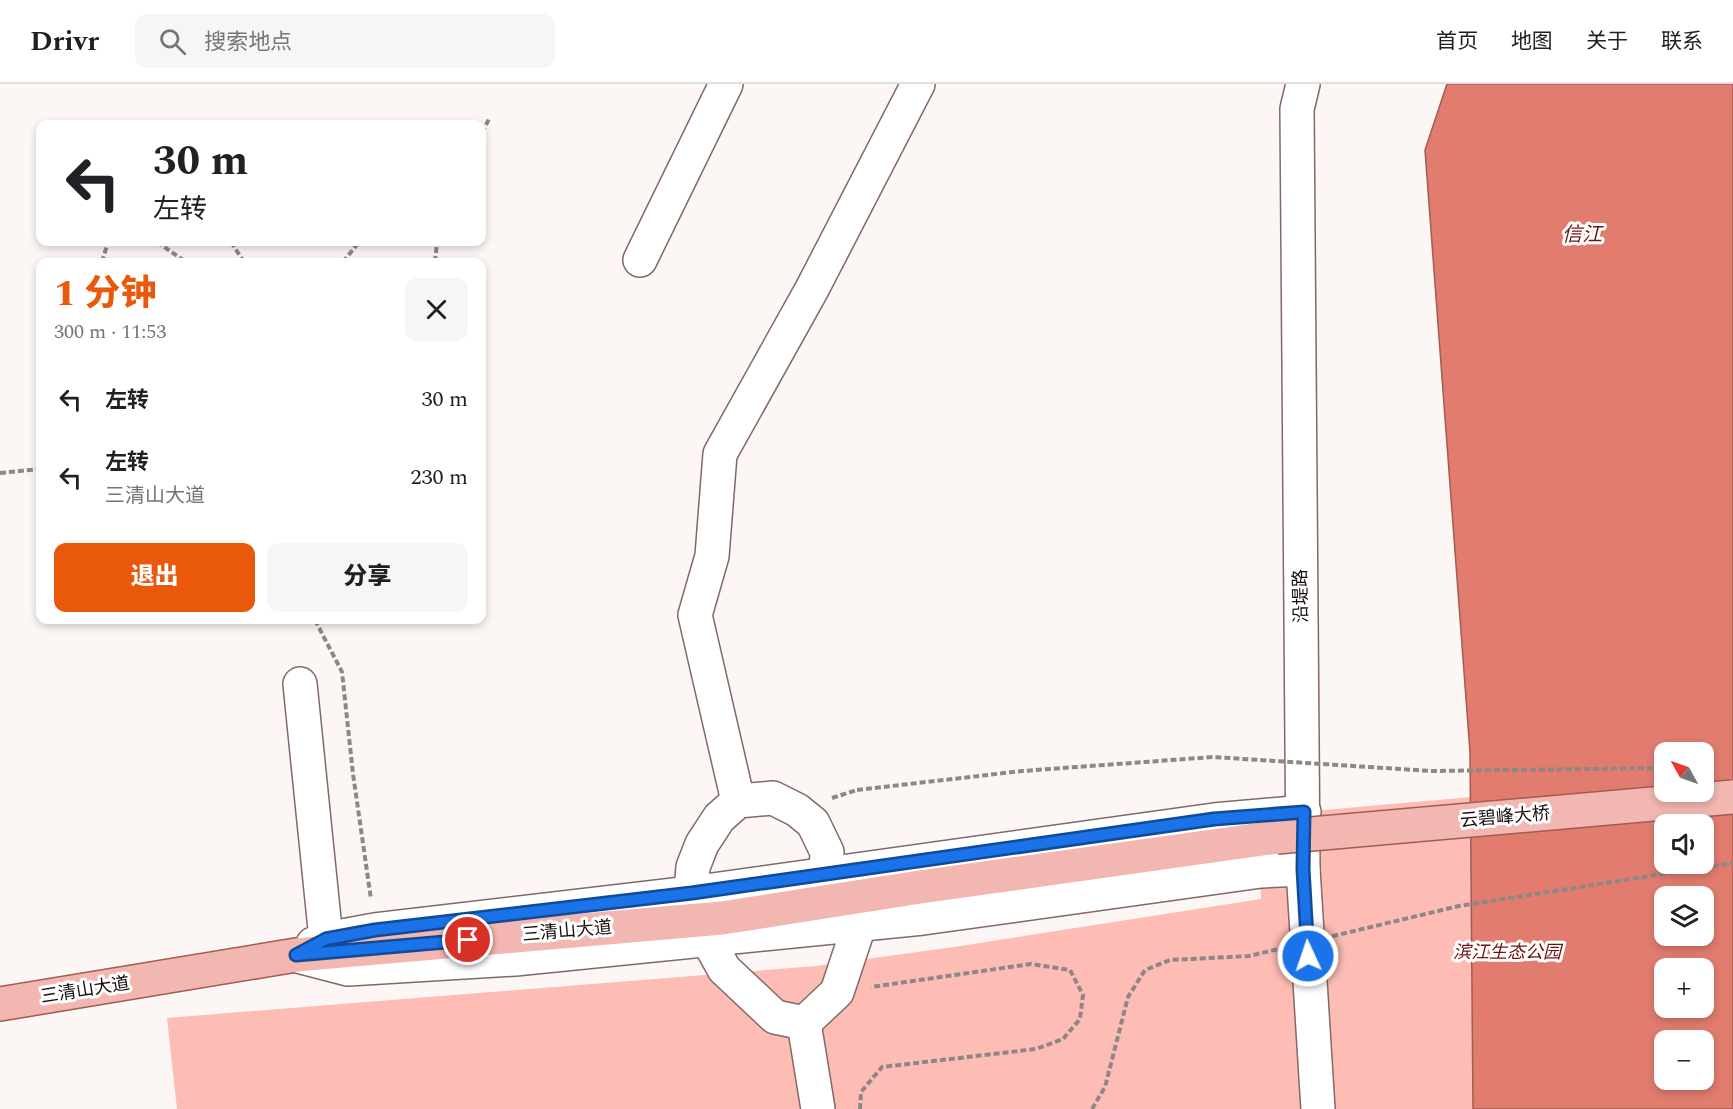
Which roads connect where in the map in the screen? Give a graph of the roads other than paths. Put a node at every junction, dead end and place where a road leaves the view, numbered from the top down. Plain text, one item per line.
1 (726, 84) edge
2 (918, 84) edge
3 (1303, 84) edge
4 (640, 260) dead end
5 (300, 684) dead end
6 (1733, 797) edge
7 (738, 801) junction
8 (1304, 812) junction
9 (1303, 869) junction
10 (826, 873) junction
11 (920, 887) joint
12 (692, 893) junction
13 (860, 923) junction
14 (326, 939) junction
15 (708, 940) junction
16 (296, 955) junction
17 (0, 1004) edge
18 (804, 1023) junction
19 (818, 1109) edge
20 (1318, 1109) edge

1 - 4 street
2 - 7 street
3 - 8 street, 沿堤路
5 - 14 street
6 - 11 main road, 云碧峰大桥, bridge
7 - 10 street
7 - 12 street
8 - 9 street, 沿堤路
8 - 10 street
9 - 13 street
9 - 20 street, 沿堤路
10 - 12 street
11 - 16 main road, 三清山大道
12 - 14 street
13 - 15 street
13 - 18 street
14 - 16 street
15 - 16 street
15 - 18 street
16 - 17 main road, 三清山大道
18 - 19 street

